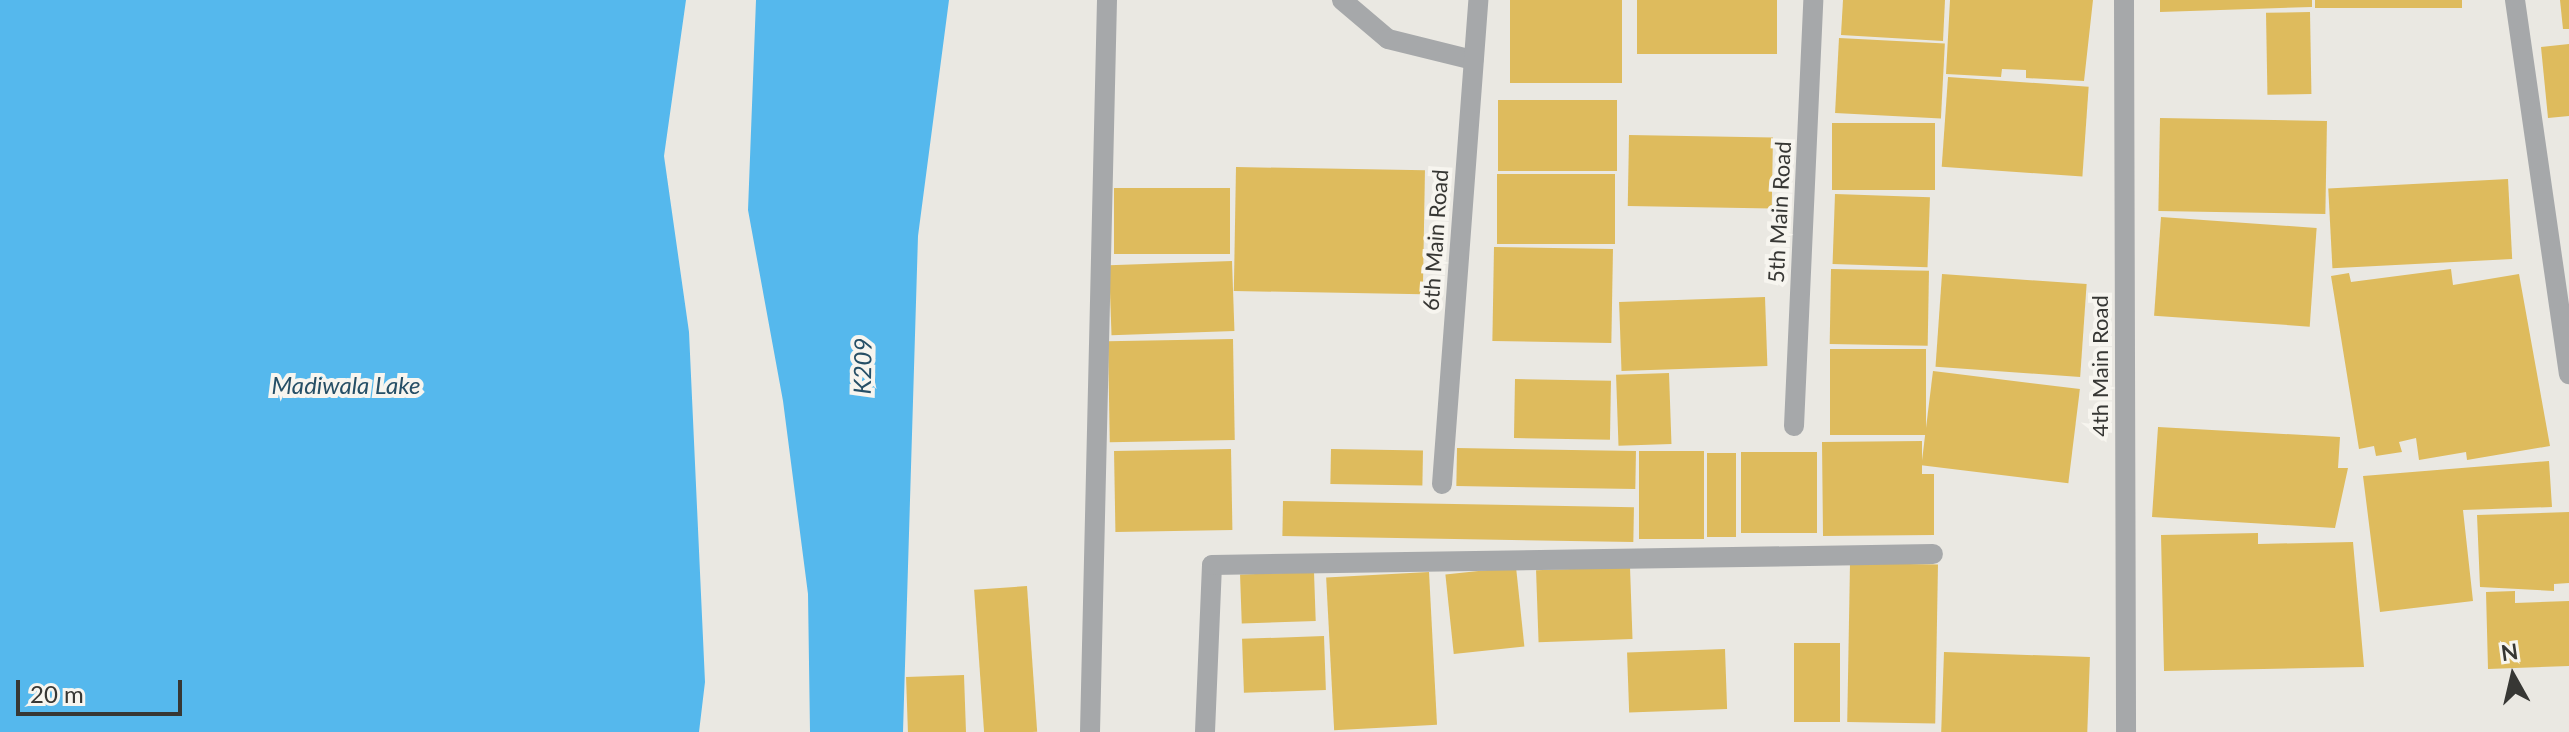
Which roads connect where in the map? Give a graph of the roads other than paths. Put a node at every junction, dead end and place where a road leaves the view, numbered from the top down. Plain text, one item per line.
1 (1107, 0) edge
2 (1342, 0) edge
3 (1478, 0) edge
4 (1813, 0) edge
5 (2124, 0) edge
6 (2515, 0) edge
7 (1473, 60) junction
8 (2561, 295) edge
9 (2569, 374) edge
10 (1794, 426) dead end
11 (1442, 484) dead end
12 (1933, 554) dead end
13 (1090, 732) edge
14 (1205, 732) edge
15 (2126, 732) edge

1 - 13 street
2 - 7 street
3 - 7 street, 6th Main Road
4 - 10 street, 5th Main Road
5 - 15 street, 4th Main Road
6 - 8 street
7 - 11 street, 6th Main Road
8 - 9 street
12 - 14 street

